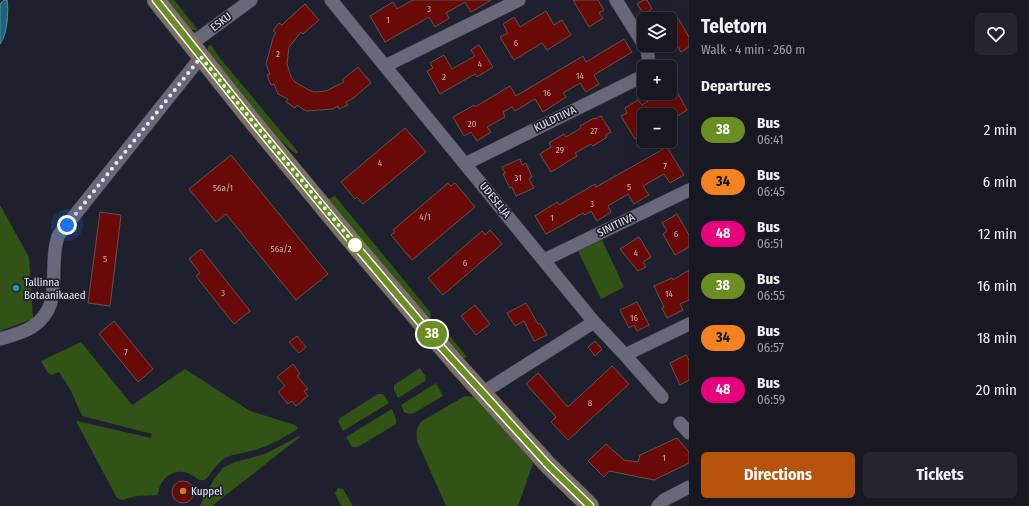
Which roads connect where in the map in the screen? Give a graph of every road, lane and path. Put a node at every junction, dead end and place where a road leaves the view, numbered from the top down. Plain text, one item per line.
1 (156, 0) edge
2 (251, 0) edge
3 (331, 0) edge
4 (519, 0) edge
5 (616, 0) edge
6 (637, 34) edge
7 (196, 51) junction
8 (385, 66) junction
9 (637, 78) edge
10 (465, 164) junction
11 (689, 190) edge
12 (544, 260) junction
13 (594, 322) junction
14 (689, 324) edge
15 (0, 339) edge
16 (625, 355) junction
17 (482, 393) junction
18 (662, 397) dead end
19 (680, 423) dead end
20 (689, 433) edge
21 (689, 487) edge
22 (590, 506) edge
23 (658, 506) edge

1 - 7 main road
2 - 7 street, ESKU
3 - 8 street, UDESELJA
4 - 8 street
5 - 6 street
7 - 15 street, ESKU
7 - 17 main road
8 - 10 street, UDESELJA
9 - 10 street, KULDTIIVA
10 - 12 street, UDESELJA
11 - 12 street, SINITIIVA
12 - 13 street, UDESELJA
13 - 16 street, UDESELJA
13 - 17 street
14 - 16 street
16 - 18 street, UDESELJA
17 - 22 main road
19 - 20 street
21 - 23 street

